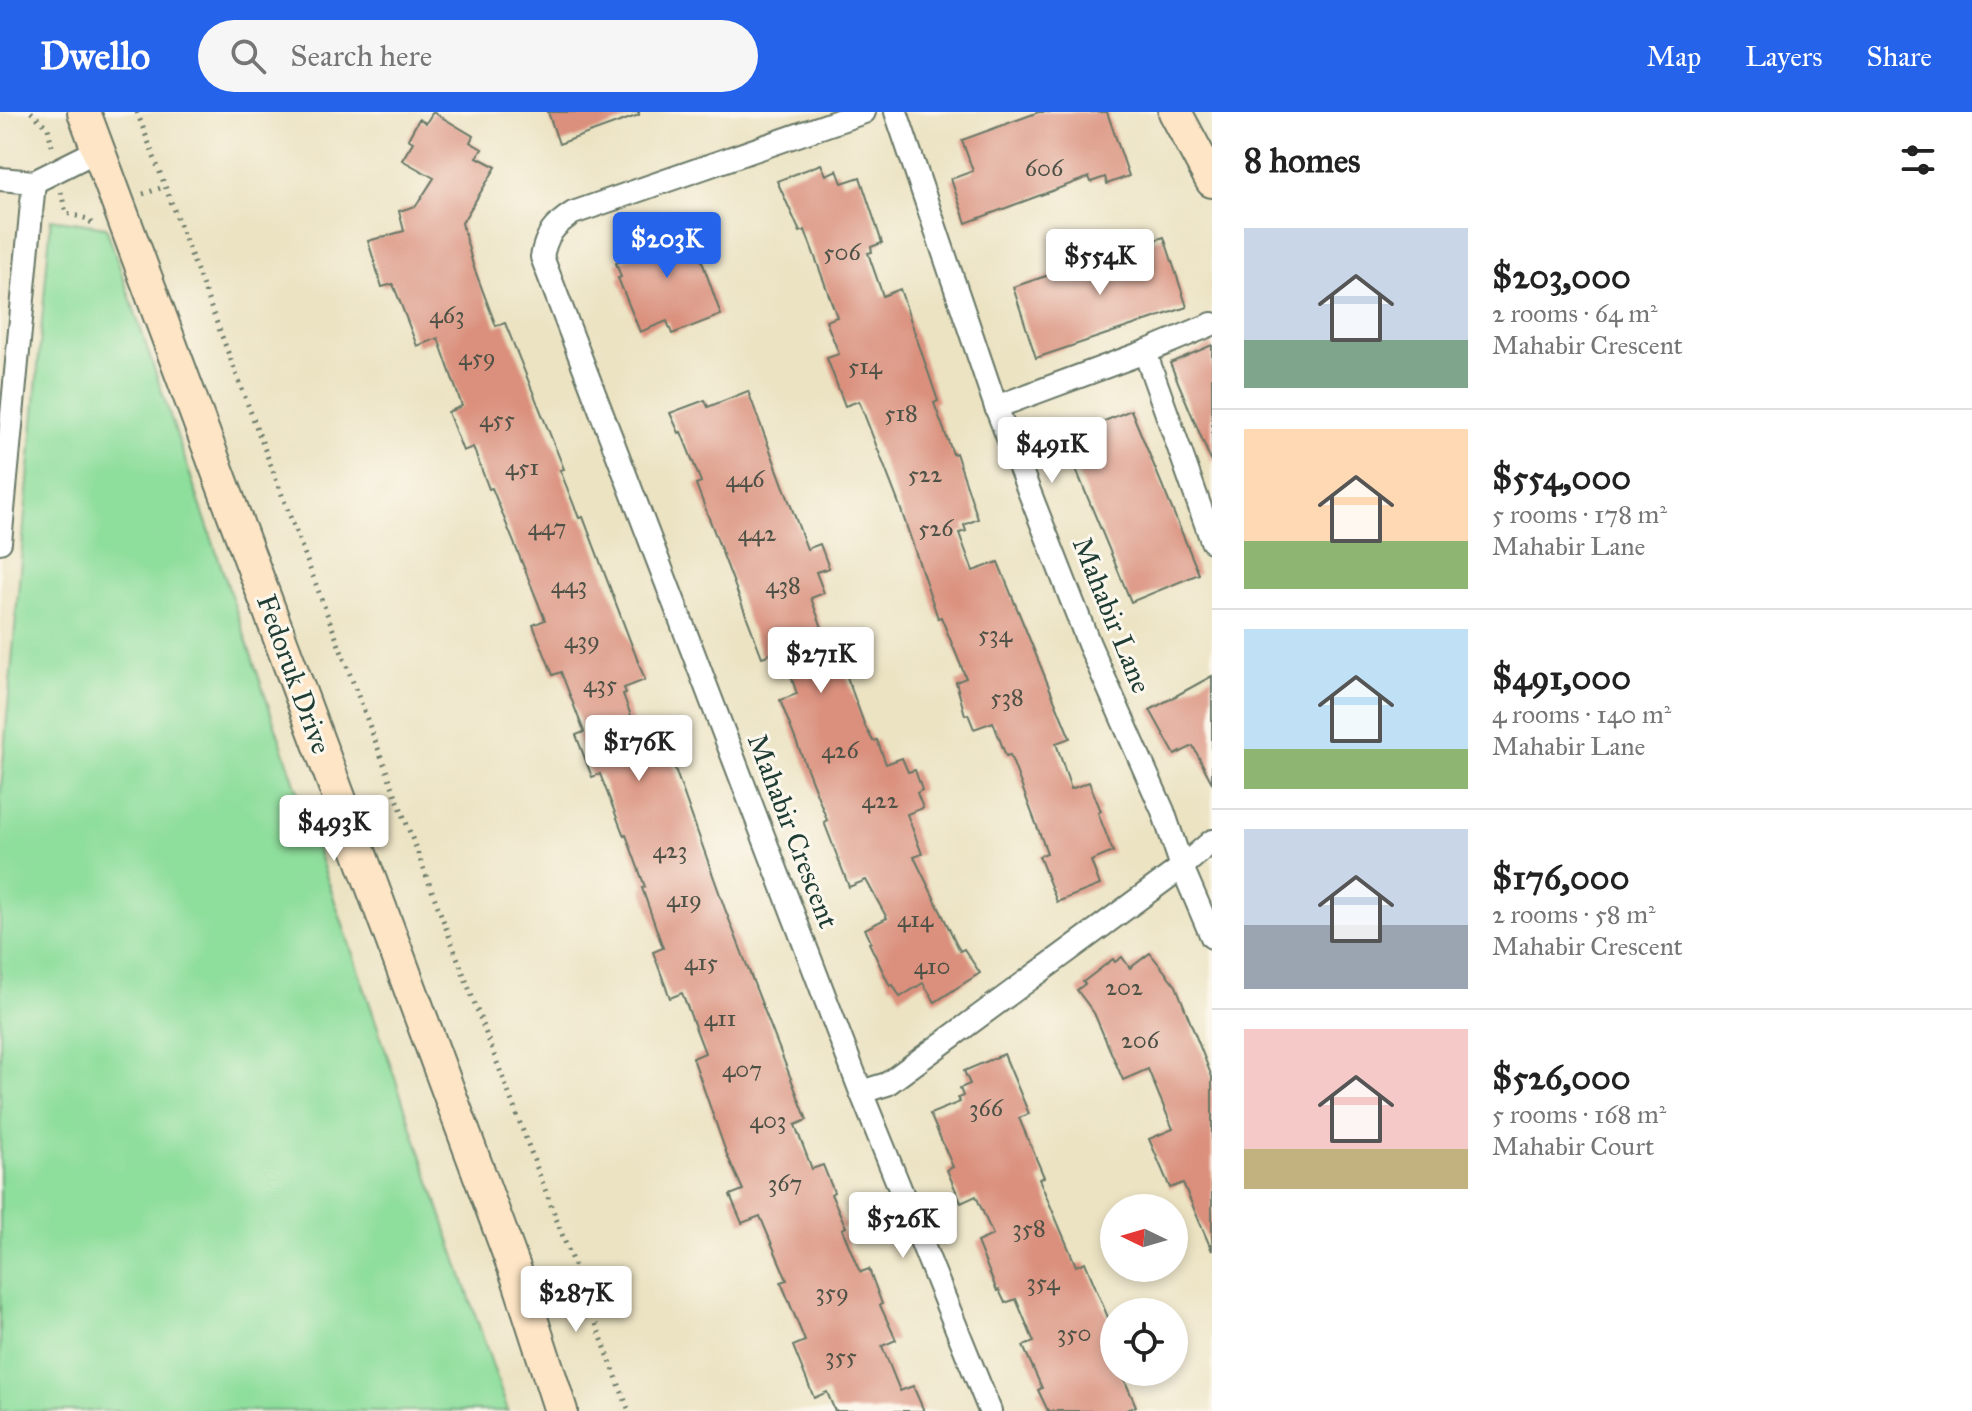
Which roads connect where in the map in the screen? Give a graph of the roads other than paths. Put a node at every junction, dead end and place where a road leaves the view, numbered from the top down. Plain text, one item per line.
1 (84, 112) edge
2 (864, 112) edge
3 (896, 112) edge
4 (1175, 112) edge
5 (98, 150) junction
6 (0, 179) edge
7 (1212, 181) edge
8 (34, 182) junction
9 (1212, 324) edge
10 (1145, 352) junction
11 (996, 407) junction
12 (1212, 541) edge
13 (0, 542) edge
14 (1212, 841) edge
15 (1182, 867) junction
16 (1212, 937) edge
17 (861, 1092) junction
18 (519, 1281) junction
19 (561, 1411) edge
20 (582, 1411) edge
21 (990, 1411) edge

1 - 5 main road, Fedoruk Drive
2 - 17 street, Mahabir Crescent
3 - 11 street, Mahabir Lane
4 - 7 main road
5 - 8 street
5 - 18 main road, Fedoruk Drive
6 - 8 street
8 - 13 street
9 - 10 street
10 - 11 street
10 - 12 street
11 - 15 street, Mahabir Lane
14 - 15 street
15 - 16 street, Mahabir Lane
15 - 17 street
17 - 21 street, Mahabir Crescent
18 - 19 main road, Fedoruk Drive
18 - 20 main road, Fedoruk Drive

